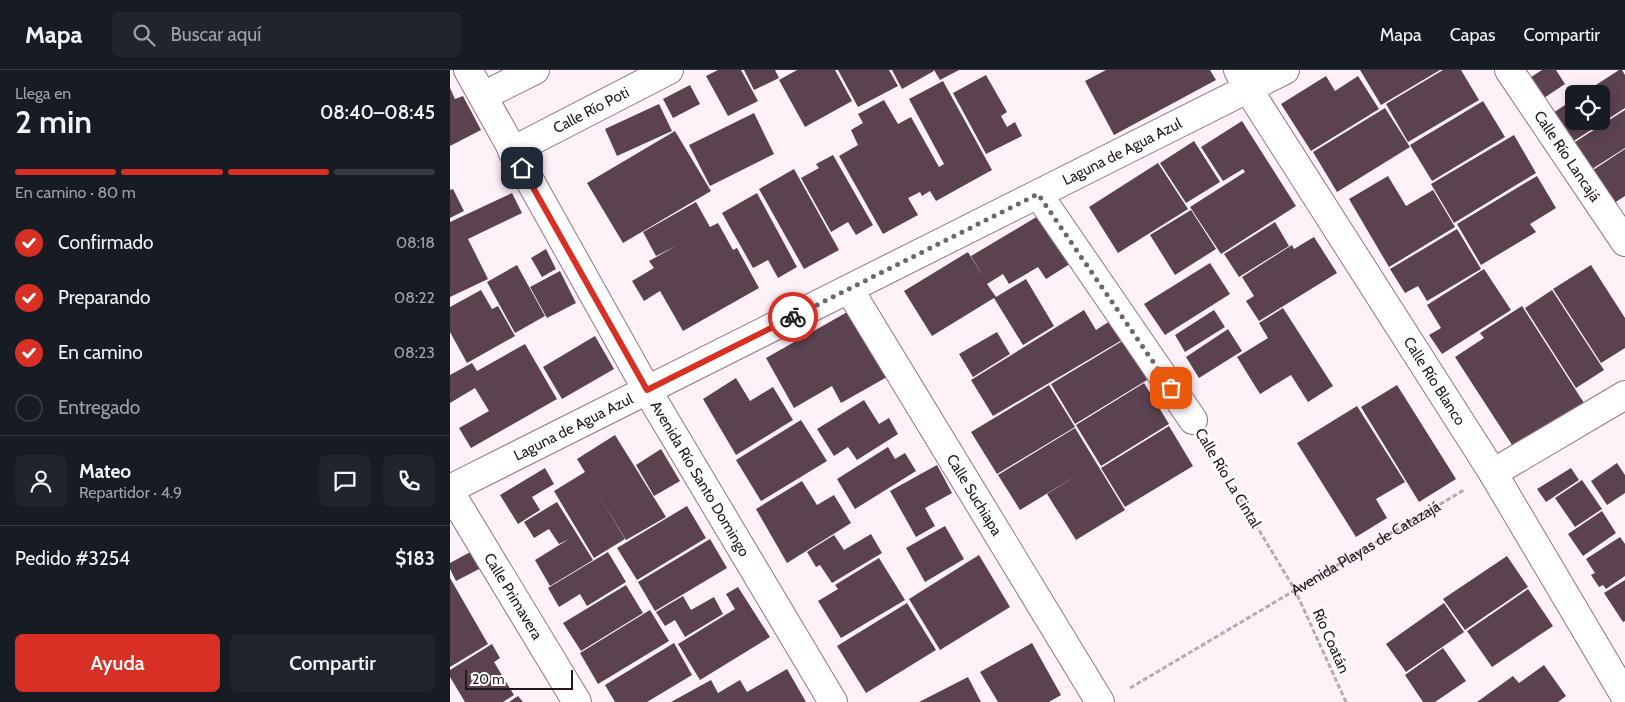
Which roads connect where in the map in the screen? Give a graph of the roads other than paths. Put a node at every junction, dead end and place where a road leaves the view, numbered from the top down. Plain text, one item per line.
1 (468, 70) edge
2 (535, 70) edge
3 (669, 70) edge
4 (1285, 70) edge
5 (1509, 70) edge
6 (1243, 79) edge
7 (483, 96) junction
8 (512, 151) junction
9 (1038, 194) junction
10 (1625, 242) edge
11 (849, 289) junction
12 (647, 390) junction
13 (1625, 395) edge
14 (1193, 420) road end
15 (1492, 473) junction
16 (450, 491) edge
17 (1625, 696) edge
18 (1111, 697) edge
19 (576, 702) edge
20 (833, 702) edge

1 - 7 street, Avenida Río Santo Domingo
2 - 7 street
3 - 8 street, Calle Río Poti
4 - 6 street, Laguna de Agua Azul
5 - 10 street, Calle Río Lancajá
6 - 9 street, Laguna de Agua Azul
6 - 15 street, Calle Río Blanco
7 - 8 street, Avenida Río Santo Domingo
8 - 12 street, Avenida Río Santo Domingo
9 - 11 street, Laguna de Agua Azul
9 - 14 street, Calle Río La Cintal
11 - 12 street, Laguna de Agua Azul
11 - 18 street, Calle Suchiapa
12 - 16 street, Laguna de Agua Azul
12 - 20 street, Avenida Río Santo Domingo
13 - 15 street
15 - 17 street, Calle Río Blanco
16 - 19 street, Calle Primavera

